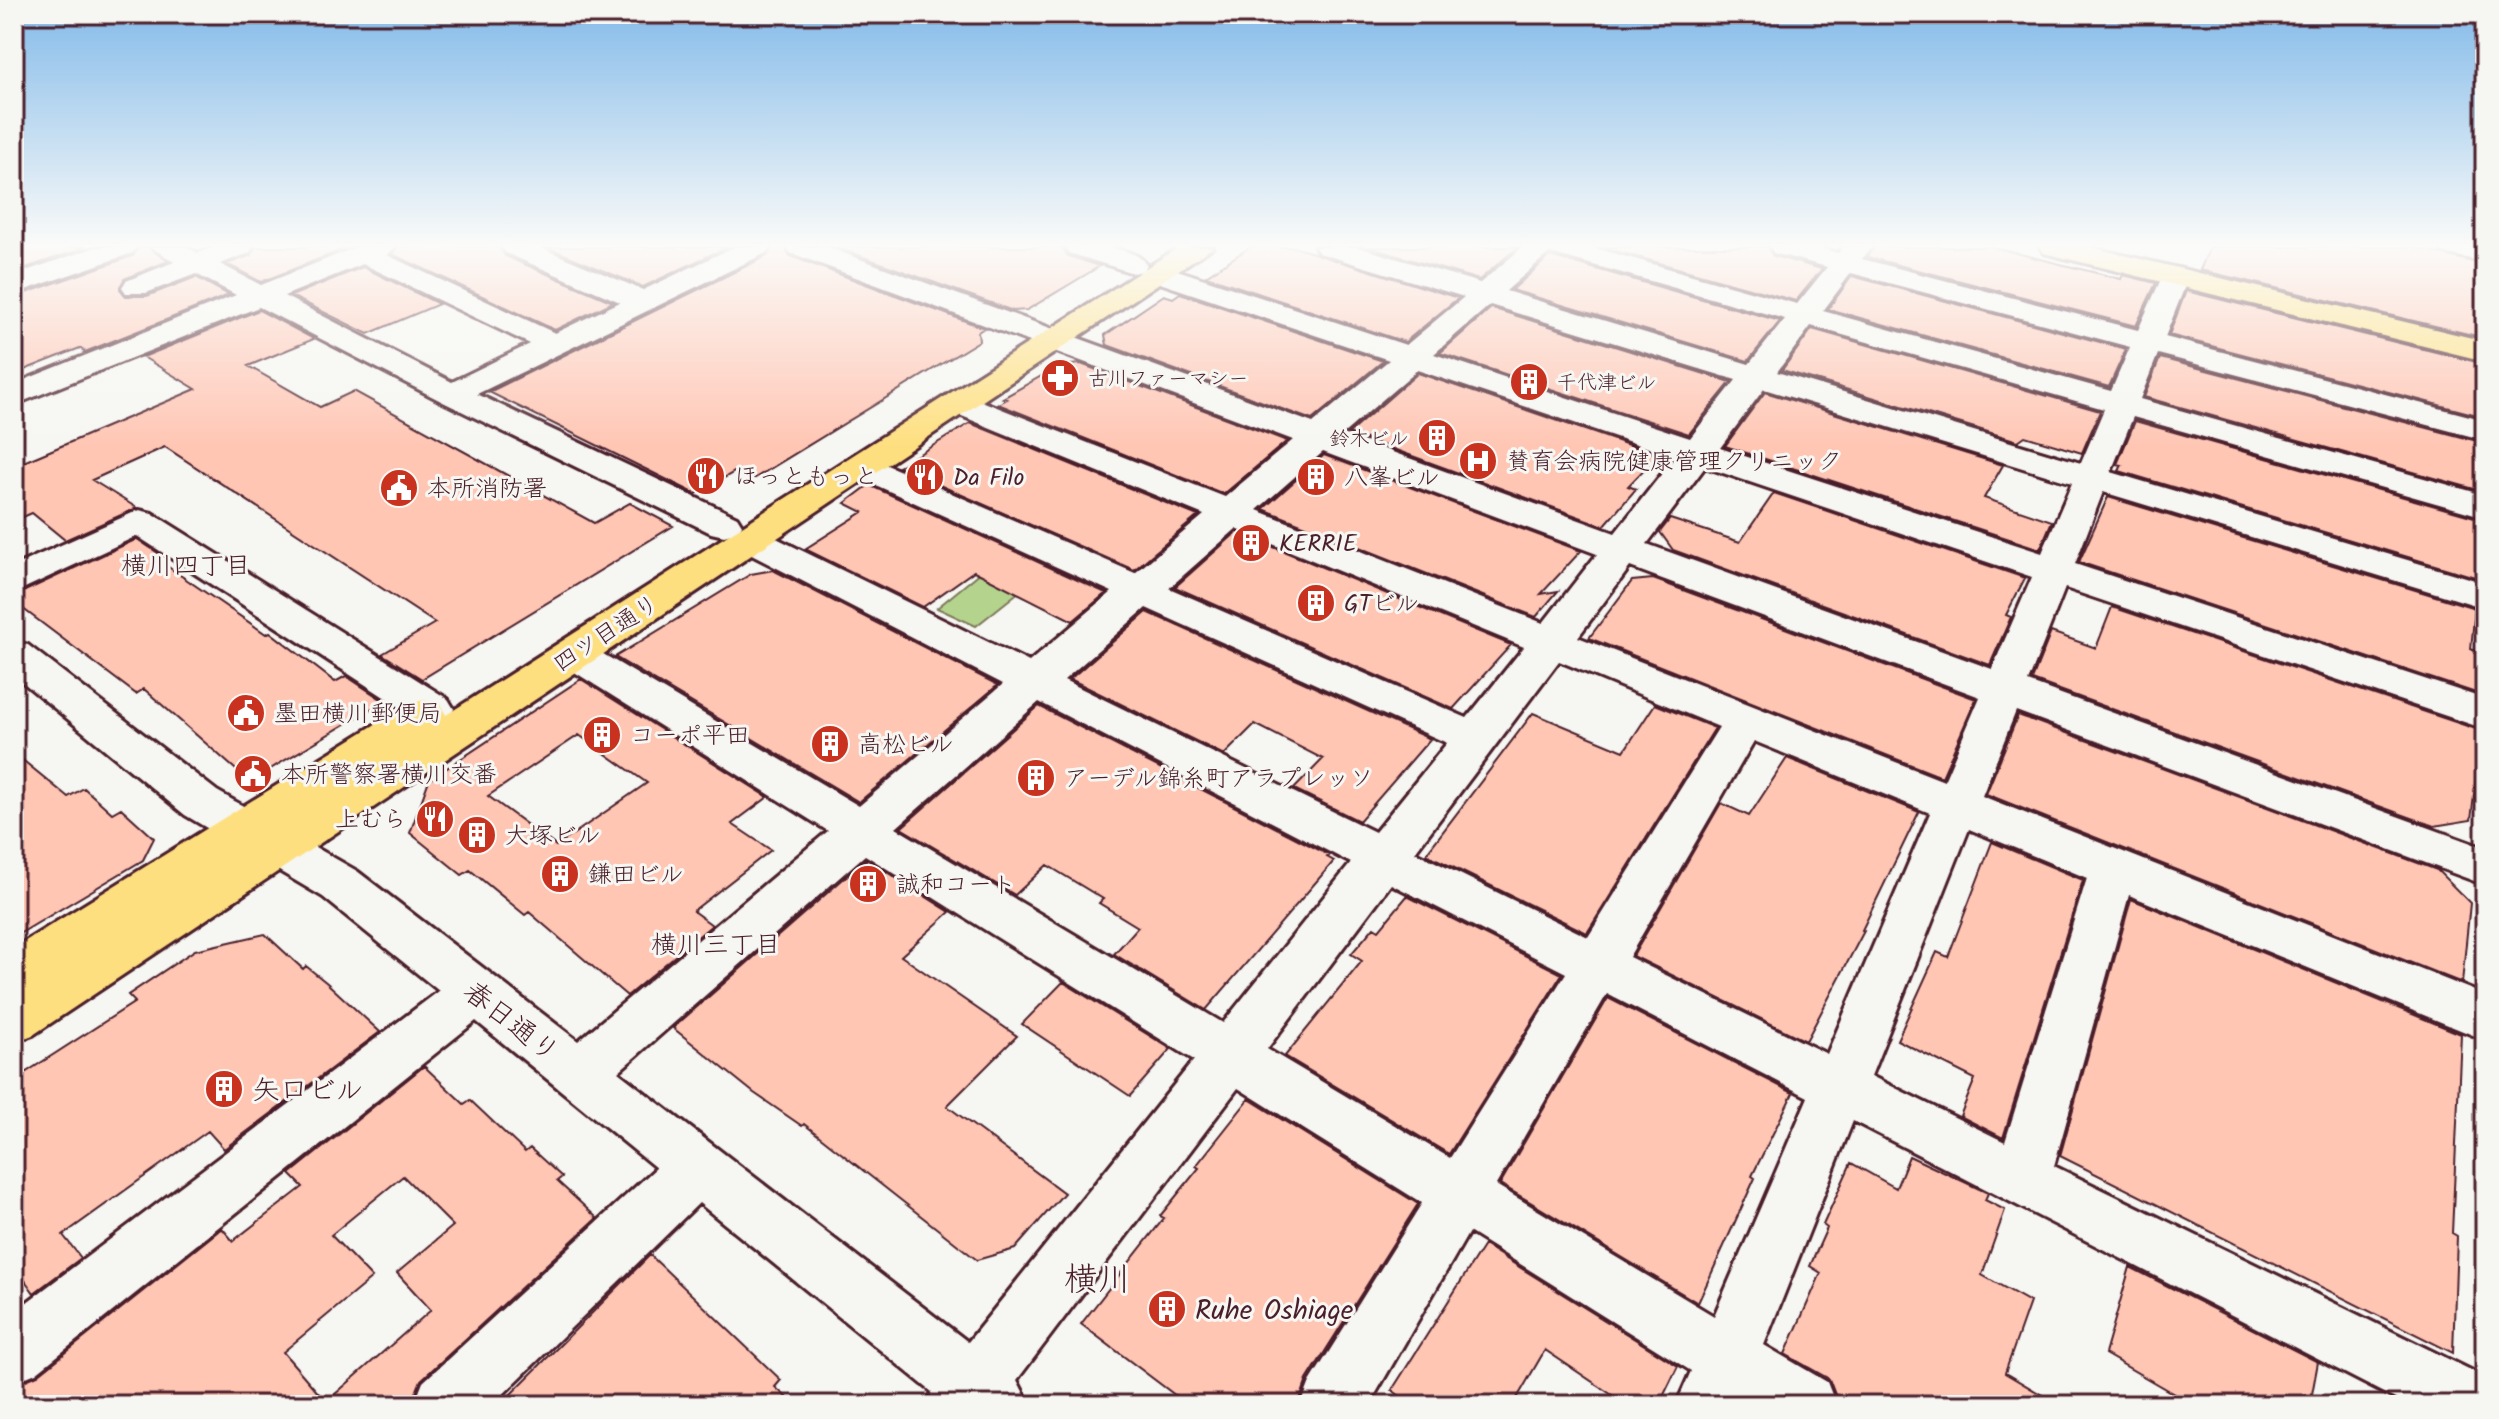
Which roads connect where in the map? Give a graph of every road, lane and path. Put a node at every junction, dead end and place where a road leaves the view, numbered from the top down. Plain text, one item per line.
1 (217, 313) edge
2 (294, 313) edge
3 (494, 313) edge
4 (618, 313) edge
5 (982, 313) edge
6 (1074, 313) edge
7 (1291, 313) edge
8 (1463, 313) edge
9 (1546, 313) edge
10 (1797, 313) edge
11 (2050, 313) edge
12 (2161, 313) edge
13 (2356, 313) edge
14 (2397, 313) edge
15 (1803, 315) junction
16 (2485, 334) edge
17 (1041, 335) junction
18 (2149, 342) junction
19 (554, 344) junction
20 (2485, 351) edge
21 (1411, 357) junction
22 (1756, 376) junction
23 (452, 394) junction
24 (14, 395) edge
25 (958, 403) junction
26 (2122, 404) junction
27 (2485, 430) edge
28 (1321, 437) junction
29 (1697, 453) junction
30 (861, 466) junction
31 (2092, 478) junction
32 (2485, 506) edge
33 (1233, 513) junction
34 (736, 532) junction
35 (1622, 550) junction
36 (2053, 572) junction
37 (14, 581) edge
38 (1142, 592) junction
39 (2485, 596) edge
40 (1551, 641) junction
41 (14, 654) edge
42 (574, 654) junction
43 (1035, 683) junction
44 (2003, 691) junction
45 (433, 709) junction
46 (2485, 714) edge
47 (1745, 720) junction
48 (1476, 739) junction
49 (1957, 806) junction
50 (863, 830) junction
51 (260, 838) junction
52 (1383, 858) junction
53 (2485, 867) edge
54 (2113, 869) junction
55 (1597, 965) junction
56 (14, 975) edge
57 (476, 992) junction
58 (2485, 1018) edge
59 (14, 1019) edge
60 (1231, 1054) junction
61 (579, 1073) junction
62 (1841, 1088) junction
63 (697, 1167) junction
64 (2022, 1178) junction
65 (1460, 1194) junction
66 (14, 1351) edge
67 (1728, 1358) junction
68 (977, 1399) edge
69 (446, 1405) edge
70 (1333, 1405) edge
71 (1708, 1405) edge
72 (1804, 1405) edge
73 (2473, 1405) edge

1 - 24 street
2 - 23 street
3 - 19 street
4 - 19 street
5 - 17 street
6 - 17 main road, 四ツ目通り
7 - 21 street
8 - 21 street
9 - 22 street
10 - 15 street
11 - 18 street
12 - 18 street
13 - 20 main road
14 - 16 main road
15 - 22 street
15 - 26 street
17 - 25 main road, 四ツ目通り
17 - 28 street
17 - 34 main road, 四ツ目通り
18 - 26 street
18 - 27 street
19 - 23 street
21 - 28 street
21 - 29 street
22 - 29 street
22 - 31 street
23 - 34 street
25 - 30 main road, 四ツ目通り
25 - 33 street
26 - 31 street
26 - 32 street
28 - 33 street
28 - 35 street
29 - 35 street
29 - 36 street
30 - 34 main road, 四ツ目通り
30 - 38 street
31 - 36 street
31 - 39 street
33 - 38 street
33 - 40 street
34 - 42 main road, 四ツ目通り
34 - 43 street
34 - 45 main road, 四ツ目通り
35 - 40 street
35 - 44 street
36 - 44 street
36 - 46 street
37 - 45 street
38 - 43 street
38 - 48 street
40 - 47 street
40 - 48 street
41 - 51 street, 春日通り
42 - 50 street
42 - 51 main road, 四ツ目通り
43 - 50 street
43 - 52 street
44 - 49 street
44 - 53 street
45 - 51 main road, 四ツ目通り
47 - 49 street
47 - 55 street
48 - 52 street
49 - 54 street
49 - 62 street
50 - 60 street
50 - 61 street
51 - 56 main road, 四ツ目通り
51 - 57 street, 春日通り
51 - 59 main road, 四ツ目通り
52 - 55 street
52 - 60 street
54 - 58 street
54 - 64 street
55 - 62 street
55 - 65 street
57 - 61 street, 春日通り
57 - 66 street
60 - 65 street
60 - 68 street
61 - 63 street, 春日通り
62 - 64 street
62 - 67 street
63 - 68 street, 春日通り
63 - 69 street
64 - 73 street
65 - 67 street
65 - 70 street
67 - 71 street
67 - 72 street

